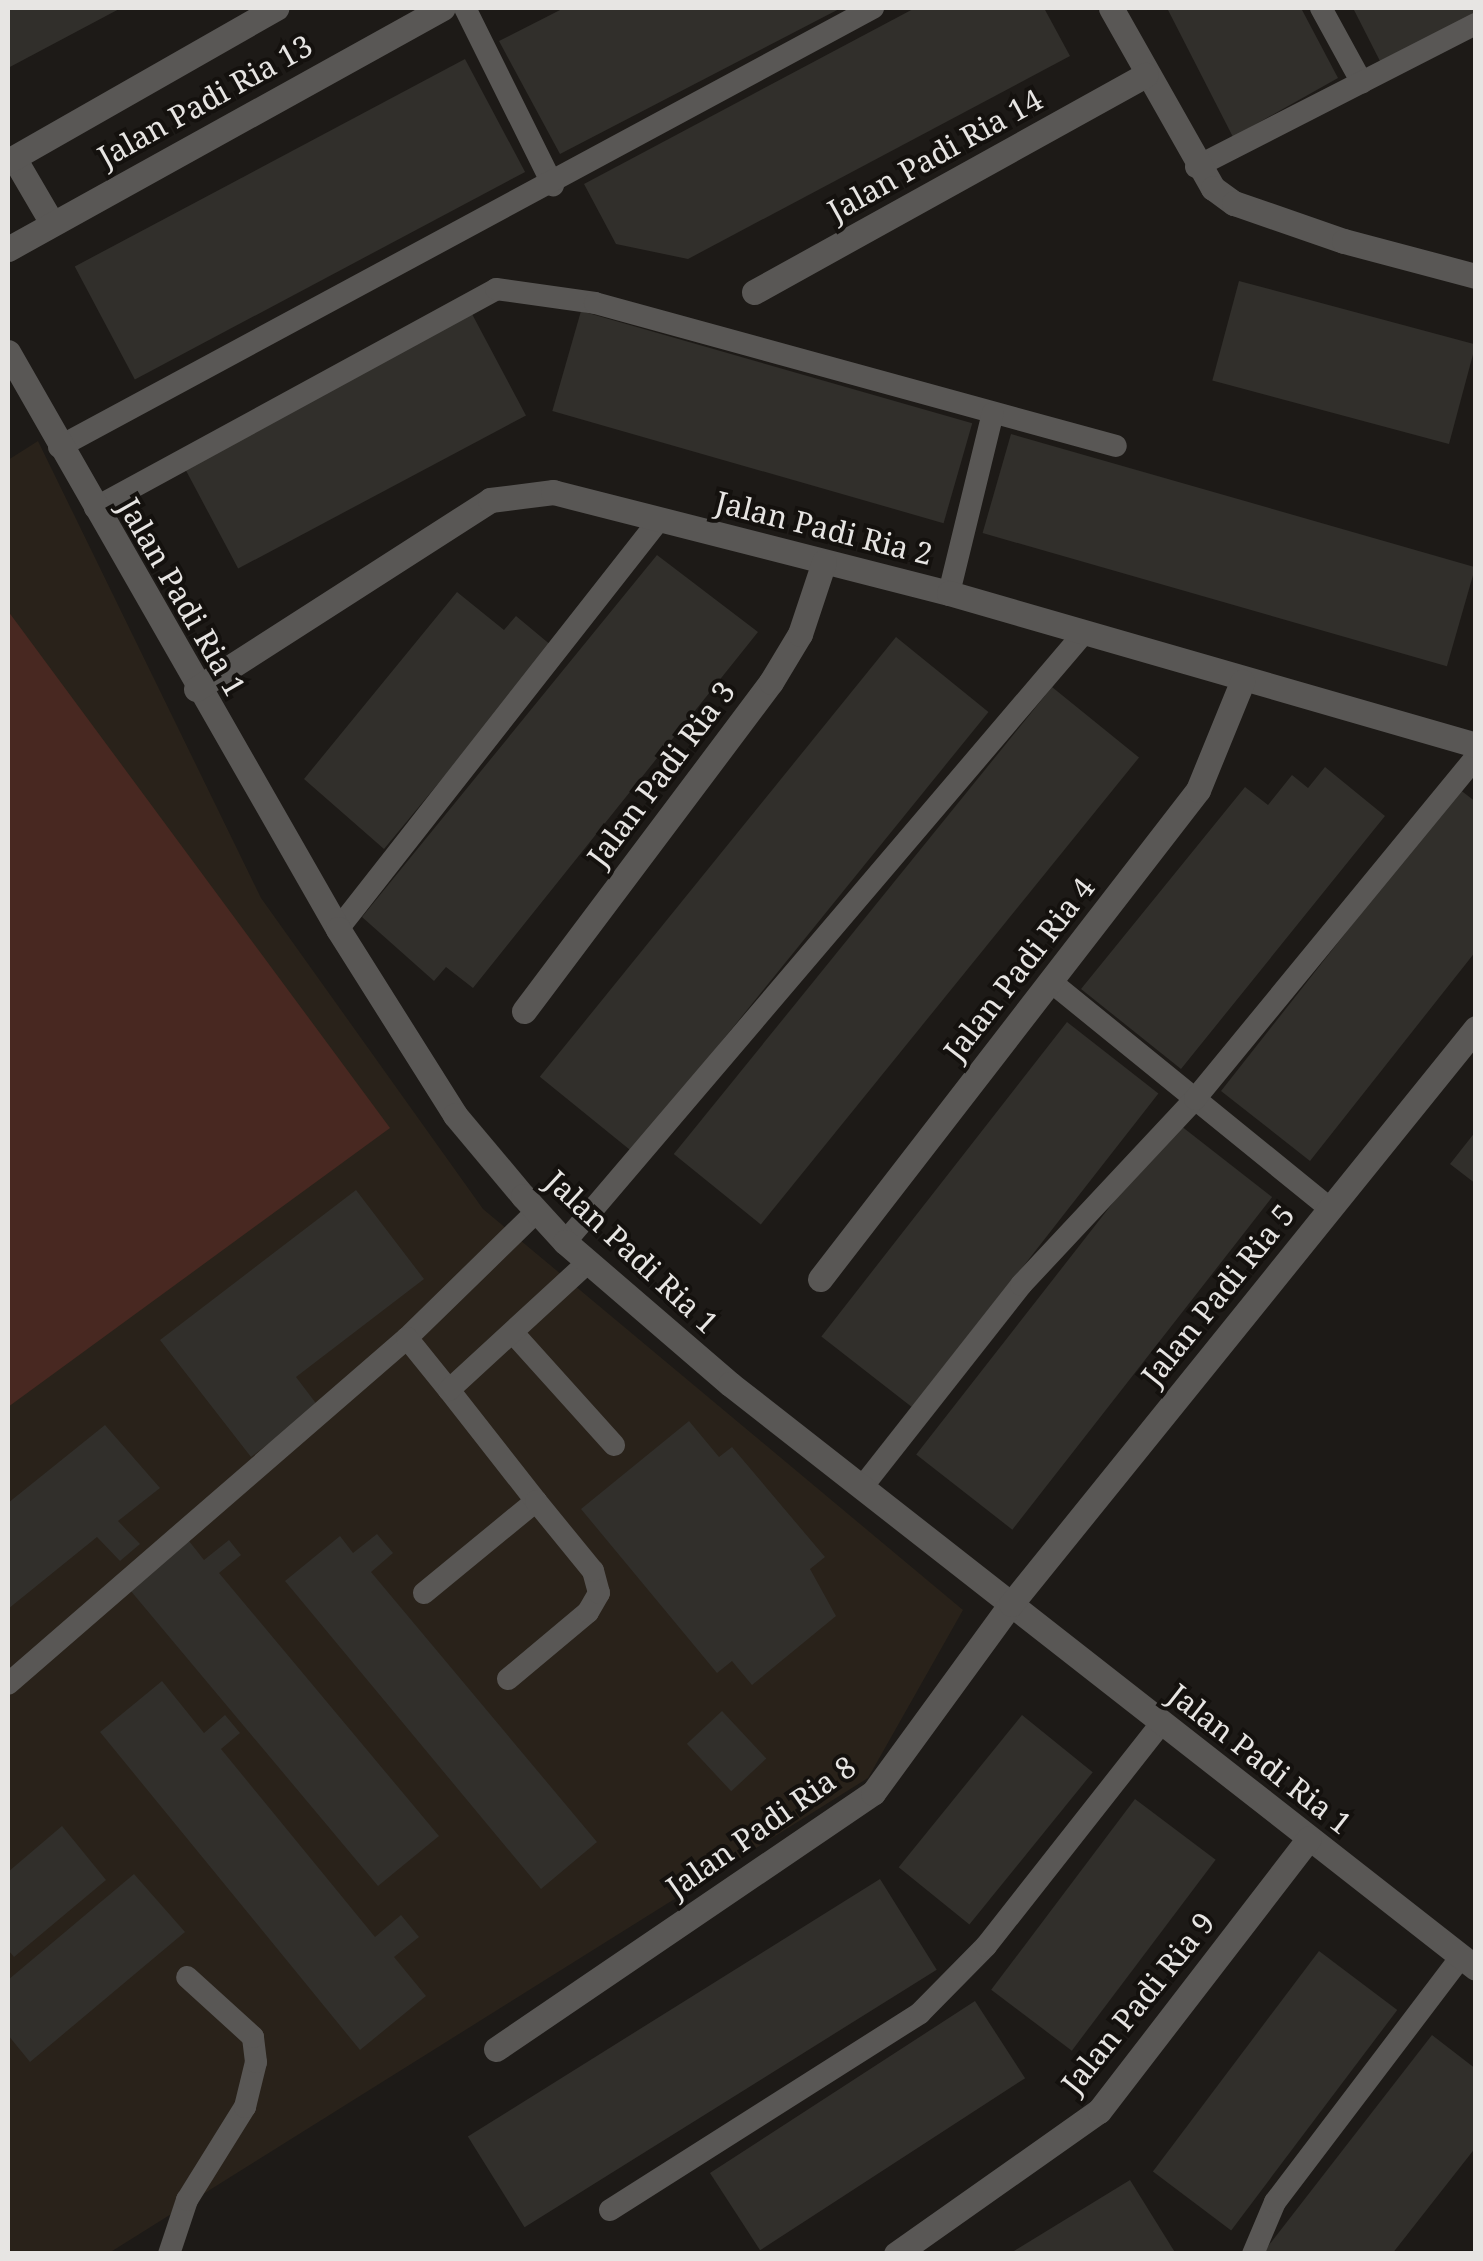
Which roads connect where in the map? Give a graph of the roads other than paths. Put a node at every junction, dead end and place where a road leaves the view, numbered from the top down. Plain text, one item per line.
1 (276, 8) edge
2 (443, 8) edge
3 (465, 8) edge
4 (873, 8) edge
5 (1111, 8) edge
6 (1321, 8) edge
7 (1476, 24) edge
8 (1146, 75) junction
9 (1362, 83) junction
10 (10, 155) edge
11 (1196, 167) junction
12 (553, 185) junction
13 (52, 223) junction
14 (8, 250) edge
15 (1476, 276) edge
16 (754, 292) dead end
17 (8, 354) edge
18 (994, 413) junction
19 (1116, 446) dead end
20 (59, 447) junction
21 (93, 506) junction
22 (659, 520) junction
23 (824, 562) junction
24 (949, 593) junction
25 (1083, 634) junction
26 (1242, 682) junction
27 (196, 689) junction
28 (1476, 745) edge
29 (1476, 757) edge
30 (338, 929) junction
31 (1050, 982) junction
32 (524, 1011) dead end
33 (1476, 1028) edge
34 (1195, 1100) junction
35 (1330, 1208) junction
36 (537, 1212) junction
37 (565, 1242) junction
38 (588, 1262) junction
39 (820, 1280) dead end
40 (515, 1334) junction
41 (407, 1338) junction
42 (450, 1390) junction
43 (614, 1444) dead end
44 (862, 1486) junction
45 (536, 1502) junction
46 (424, 1594) dead end
47 (1011, 1604) junction
48 (508, 1679) dead end
49 (8, 1684) edge
50 (1162, 1722) junction
51 (1309, 1838) junction
52 (1468, 1963) edge
53 (187, 1977) dead end
54 (496, 2049) dead end
55 (610, 2210) dead end
56 (169, 2254) edge
57 (896, 2254) edge
58 (1254, 2254) edge

1 - 10 street, Jalan Padi Ria 13
2 - 13 street, Jalan Padi Ria 13
3 - 12 lane
4 - 12 lane
5 - 8 street
6 - 9 lane
7 - 9 lane
8 - 11 street
8 - 16 street, Jalan Padi Ria 14
9 - 11 lane
10 - 13 street, Jalan Padi Ria 13
11 - 15 street
12 - 20 lane
13 - 14 street, Jalan Padi Ria 13
17 - 20 street, Jalan Padi Ria 1
18 - 19 lane
18 - 21 lane
18 - 24 lane
20 - 21 street, Jalan Padi Ria 1
21 - 27 street, Jalan Padi Ria 1
22 - 23 street, Jalan Padi Ria 2
22 - 27 street, Jalan Padi Ria 2
22 - 30 lane
23 - 24 street, Jalan Padi Ria 2
23 - 32 street, Jalan Padi Ria 3
24 - 25 street, Jalan Padi Ria 2
25 - 26 street, Jalan Padi Ria 2
25 - 37 lane
26 - 28 street, Jalan Padi Ria 2
26 - 31 street, Jalan Padi Ria 4
27 - 30 street, Jalan Padi Ria 1
29 - 34 lane
30 - 36 street, Jalan Padi Ria 1
31 - 34 lane
31 - 39 street, Jalan Padi Ria 4
33 - 35 street, Jalan Padi Ria 5
34 - 35 lane
34 - 44 lane
35 - 47 street, Jalan Padi Ria 5
36 - 37 street, Jalan Padi Ria 1
36 - 41 lane
37 - 38 street, Jalan Padi Ria 1
38 - 40 lane
38 - 44 street, Jalan Padi Ria 1
40 - 42 lane
40 - 43 lane
41 - 42 lane
41 - 49 lane
42 - 45 lane
44 - 47 street, Jalan Padi Ria 1
45 - 46 lane
45 - 48 lane
47 - 50 street, Jalan Padi Ria 1
47 - 54 street, Jalan Padi Ria 8
50 - 51 street, Jalan Padi Ria 1
50 - 55 lane
51 - 52 street, Jalan Padi Ria 1
51 - 57 street, Jalan Padi Ria 9
52 - 58 lane
53 - 56 lane

